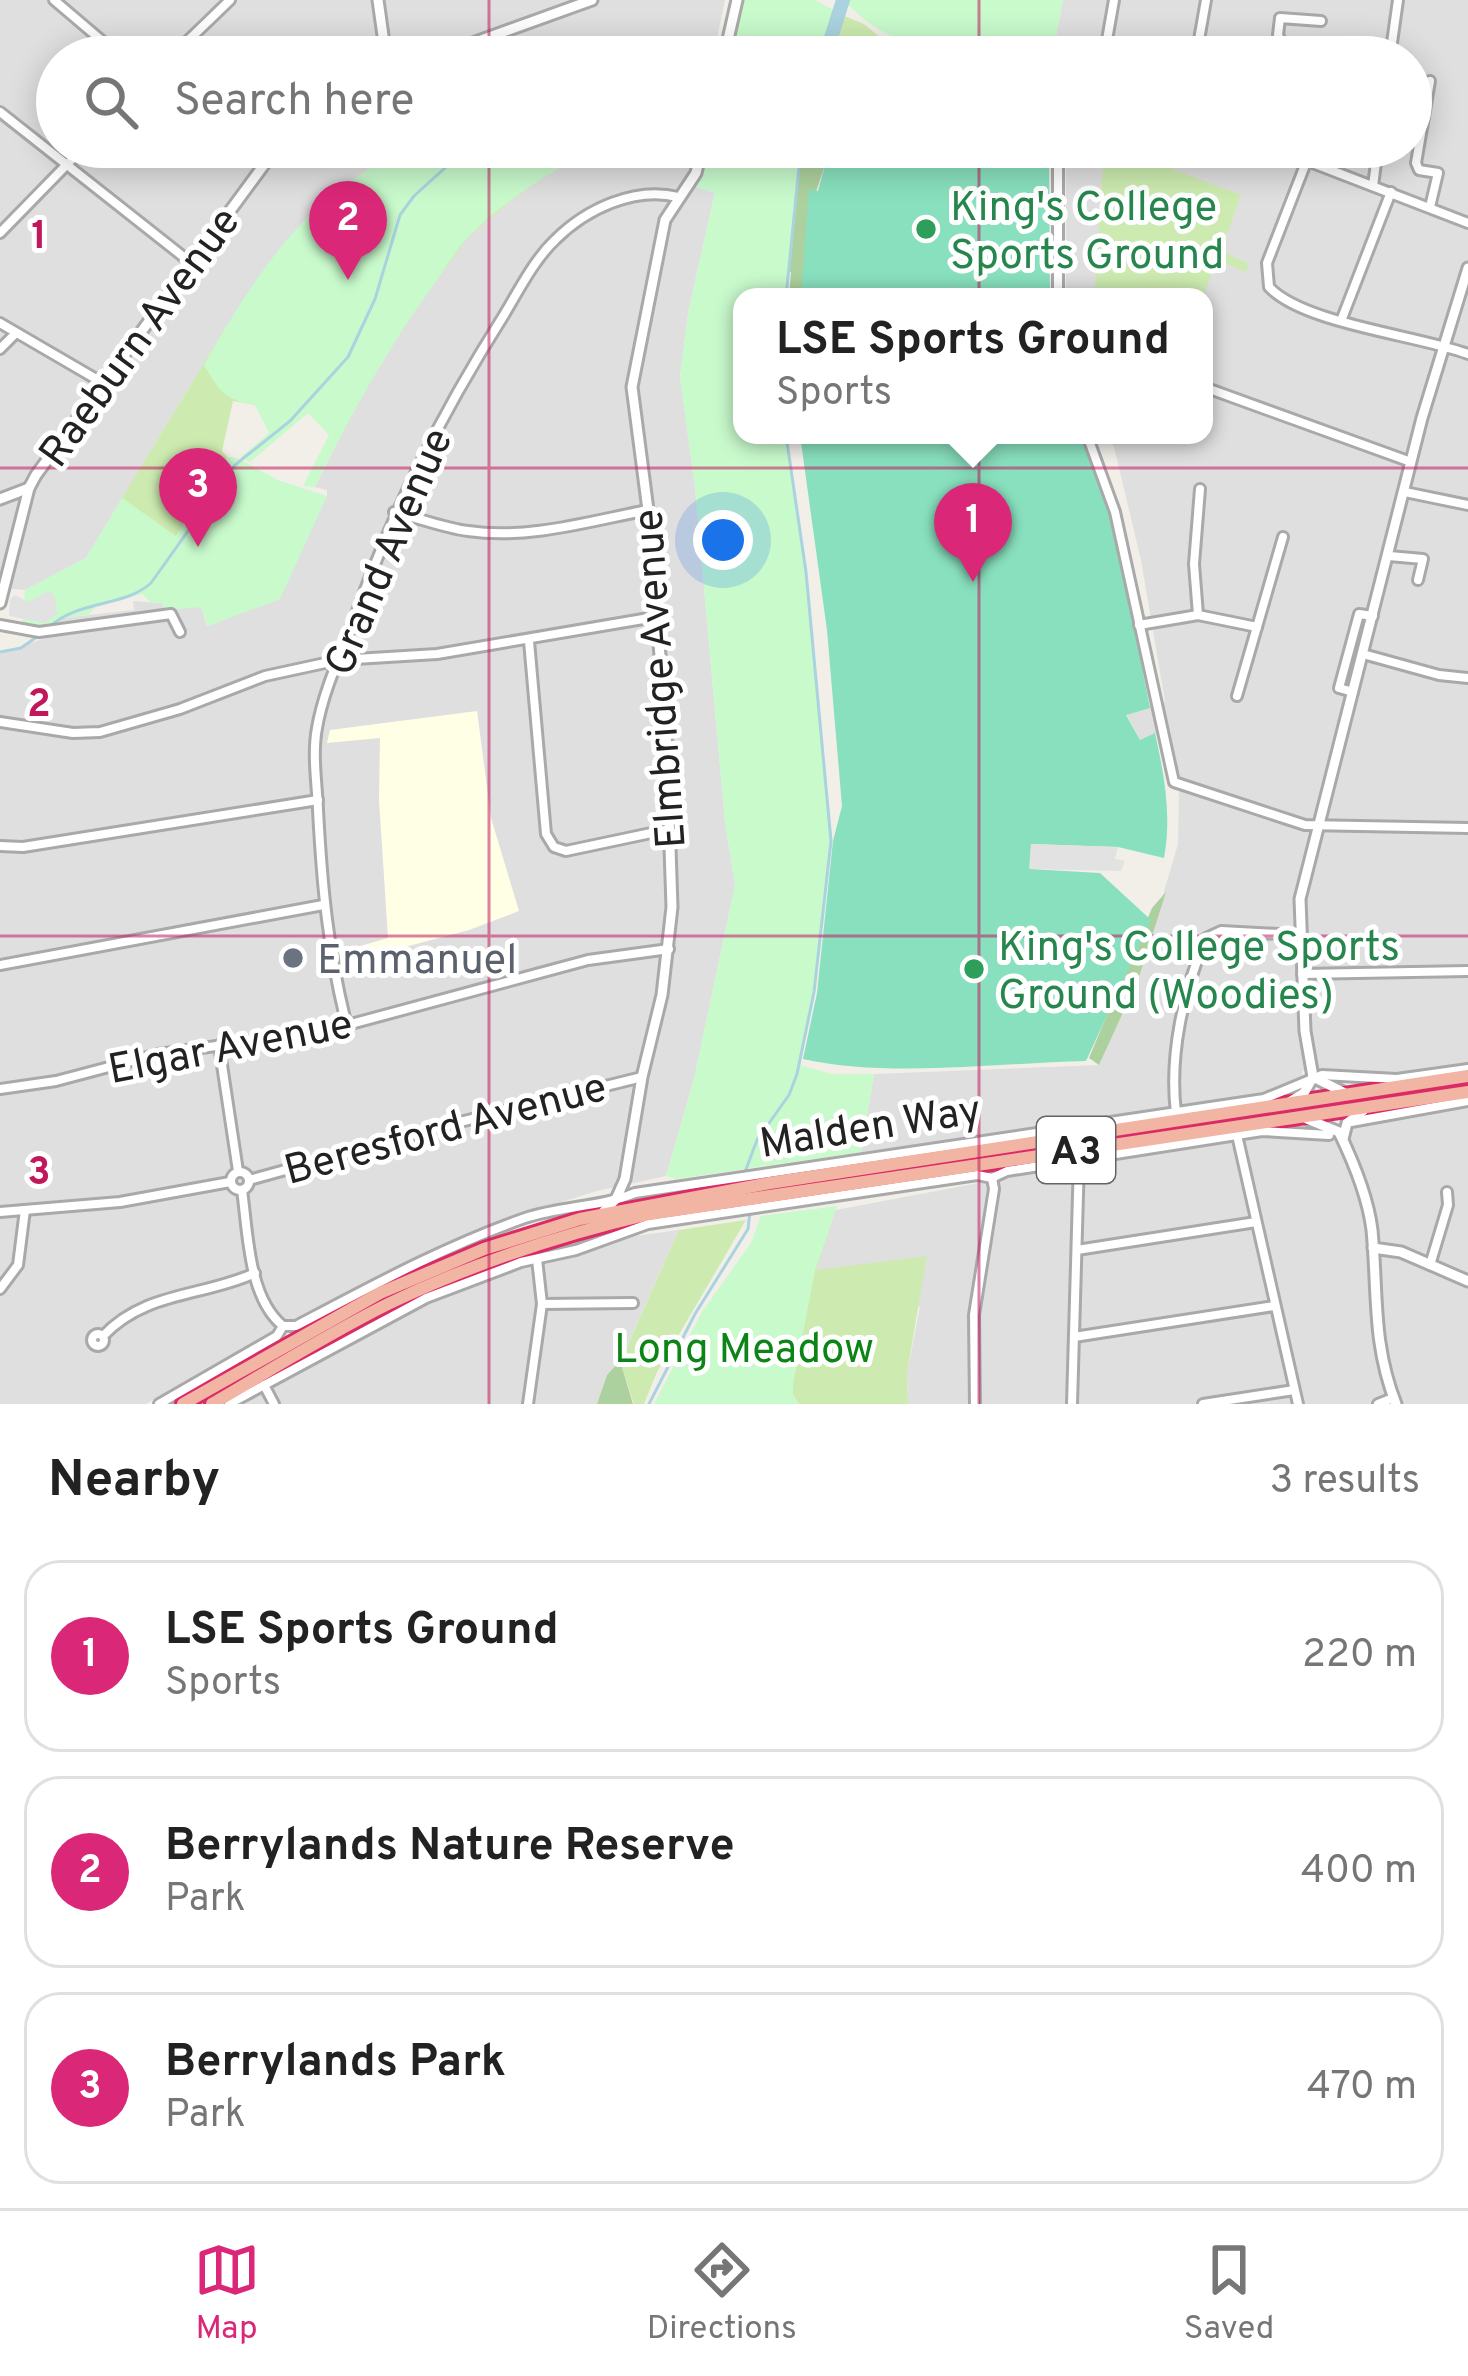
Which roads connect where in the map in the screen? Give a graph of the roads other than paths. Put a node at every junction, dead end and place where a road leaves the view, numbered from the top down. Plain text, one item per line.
1 (54, 0) edge
2 (230, 0) edge
3 (378, 0) edge
4 (592, 0) edge
5 (737, 0) edge
6 (1114, 0) edge
7 (1206, 0) edge
8 (1398, 0) edge
9 (1321, 21) dead end
10 (97, 36) edge
11 (193, 36) edge
12 (383, 36) edge
13 (492, 36) edge
14 (729, 36) edge
15 (1108, 36) edge
16 (1200, 36) edge
17 (1278, 36) edge
18 (1393, 36) edge
19 (0, 112) edge
20 (36, 140) edge
21 (64, 168) edge
22 (71, 168) edge
23 (261, 168) edge
24 (697, 168) edge
25 (1057, 168) edge
26 (1308, 168) edge
27 (1326, 168) edge
28 (1375, 168) edge
29 (1418, 168) edge
30 (1372, 186) junction
31 (1391, 192) junction
32 (678, 197) junction
33 (1430, 207) junction
34 (1468, 223) edge
35 (0, 233) edge
36 (190, 262) junction
37 (1468, 268) edge
38 (1058, 288) edge
39 (1341, 321) junction
40 (0, 323) edge
41 (15, 334) junction
42 (1443, 346) junction
43 (0, 349) edge
44 (1468, 354) edge
45 (103, 382) junction
46 (1213, 390) edge
47 (1090, 444) edge
48 (1412, 463) junction
49 (29, 488) junction
50 (1200, 489) dead end
51 (1405, 492) junction
52 (0, 499) edge
53 (1468, 506) edge
54 (648, 510) junction
55 (394, 512) junction
56 (1283, 537) dead end
57 (1389, 556) junction
58 (4, 568) edge
59 (1418, 580) dead end
60 (0, 603) edge
61 (1198, 615) junction
62 (1372, 616) junction
63 (655, 617) junction
64 (0, 625) edge
65 (1139, 625) junction
66 (1258, 627) junction
67 (180, 632) dead end
68 (529, 641) junction
69 (1363, 654) junction
70 (339, 660) junction
71 (1468, 678) edge
72 (1353, 692) junction
73 (1237, 697) dead end
74 (0, 722) edge
75 (318, 800) junction
76 (1318, 826) junction
77 (671, 828) junction
78 (1468, 828) edge
79 (0, 846) edge
80 (323, 905) junction
81 (1298, 935) junction
82 (669, 949) junction
83 (0, 965) edge
84 (1468, 971) edge
85 (1301, 974) junction
86 (347, 1026) junction
87 (219, 1046) junction
88 (1468, 1072) edge
89 (642, 1077) junction
90 (1313, 1077) junction
91 (0, 1089) edge
92 (1348, 1094) junction
93 (1468, 1096) edge
94 (1287, 1103) junction
95 (1379, 1110) junction
96 (1176, 1113) junction
97 (1296, 1117) junction
98 (1237, 1135) junction
99 (1329, 1135) dead end
100 (1343, 1140) junction
101 (1079, 1160) junction
102 (238, 1172) junction
103 (992, 1178) junction
104 (625, 1179) junction
105 (249, 1180) junction
106 (230, 1182) junction
107 (770, 1189) junction
108 (242, 1190) junction
109 (1448, 1192) dead end
110 (635, 1193) junction
111 (734, 1195) junction
112 (616, 1199) junction
113 (25, 1210) junction
114 (0, 1211) edge
115 (602, 1213) junction
116 (1256, 1222) junction
117 (1372, 1248) junction
118 (1078, 1250) junction
119 (537, 1259) junction
120 (1430, 1265) junction
121 (255, 1273) junction
122 (1468, 1282) edge
123 (0, 1288) edge
124 (633, 1303) dead end
125 (542, 1304) junction
126 (1275, 1306) junction
127 (283, 1326) junction
128 (103, 1336) dead end
129 (1074, 1337) junction
130 (264, 1385) junction
131 (1294, 1390) junction
132 (1395, 1401) edge
133 (159, 1404) edge
134 (183, 1404) edge
135 (212, 1404) edge
136 (229, 1404) edge
137 (274, 1404) edge
138 (528, 1404) edge
139 (974, 1404) edge
140 (1072, 1404) edge
141 (1203, 1404) edge
142 (1298, 1404) edge
143 (1378, 1404) edge

1 - 10 street
2 - 11 street
3 - 12 street
4 - 13 street
5 - 14 street
6 - 15 street
7 - 16 street
8 - 18 street
9 - 17 street
19 - 20 street
21 - 35 street
22 - 36 street
23 - 36 street, Raeburn Avenue
24 - 32 street, Elmbridge Avenue
25 - 38 street
26 - 39 street
27 - 30 street
28 - 30 street
29 - 33 street
30 - 31 street
31 - 33 street
31 - 39 street
32 - 54 street, Elmbridge Avenue
32 - 55 street, Grand Avenue
33 - 34 street
36 - 45 street, Raeburn Avenue
37 - 42 street
39 - 42 street
40 - 41 street
41 - 43 street
41 - 45 street
42 - 44 street
42 - 48 street
45 - 49 street, Raeburn Avenue
46 - 48 street
47 - 65 street
48 - 51 street
49 - 52 street
49 - 58 street, Raeburn Avenue
50 - 61 street
51 - 53 street
51 - 57 street
54 - 55 street
54 - 63 street, Elmbridge Avenue
55 - 70 street, Grand Avenue
56 - 66 street
57 - 59 street
57 - 62 street
58 - 60 street, Raeburn Avenue
61 - 65 street
61 - 66 street
62 - 69 street
62 - 72 street
63 - 68 street
63 - 77 street, Elmbridge Avenue
64 - 67 street
65 - 76 street
66 - 73 street
68 - 70 street
68 - 77 street
69 - 71 street
69 - 72 street
70 - 74 street
70 - 75 street, Grand Avenue
72 - 76 street
75 - 79 street
75 - 80 street, Grand Avenue
76 - 78 street
76 - 81 street
77 - 82 street, Elmbridge Avenue
80 - 83 street
80 - 86 street, Grand Avenue
81 - 85 street
81 - 96 street
82 - 86 street, Elgar Avenue
82 - 89 street, Elmbridge Avenue
84 - 85 street
85 - 90 street
86 - 87 street, Elgar Avenue
87 - 91 street, Elgar Avenue
87 - 102 street
88 - 90 street, Malden Way
88 - 92 highway, Malden Way / A3
89 - 104 street, Elmbridge Avenue
89 - 105 street, Beresford Avenue
90 - 92 street
90 - 94 street
90 - 96 street, Malden Way
92 - 94 highway, Malden Way / A3
93 - 95 highway, Malden Way / A3
94 - 107 highway, Malden Way / A3
95 - 97 highway, Malden Way / A3
95 - 100 street
96 - 107 street, Malden Way
97 - 100 street
97 - 107 highway, Malden Way / A3
98 - 99 street, Malden Way
98 - 101 street, Malden Way
98 - 116 street
100 - 117 street
101 - 103 street, Malden Way
101 - 118 street
102 - 105 street
102 - 106 street
103 - 107 street, Malden Way
103 - 139 street
104 - 110 street
104 - 112 street, Elmbridge Avenue
105 - 108 street
106 - 108 street
106 - 113 street, Beresford Avenue
107 - 111 highway, Malden Way / A3
107 - 111 street, Malden Way
108 - 121 street
109 - 120 street
110 - 111 street, Malden Way
110 - 112 street, Malden Way
111 - 115 highway, A3
111 - 119 street
111 - 135 highway, A3
112 - 115 street, Elmbridge Avenue
112 - 127 street, Malden Way
113 - 114 street, Beresford Avenue
113 - 123 street
115 - 134 highway, A3
116 - 118 street
116 - 126 street
117 - 120 street
117 - 132 street
118 - 129 street
119 - 125 street
119 - 130 street
120 - 122 street
121 - 127 street
121 - 128 street
124 - 125 street
125 - 138 street
126 - 129 street
126 - 131 street
127 - 133 street, Malden Way
129 - 140 street
130 - 136 street
130 - 137 street
131 - 141 street
131 - 142 street
132 - 143 street

